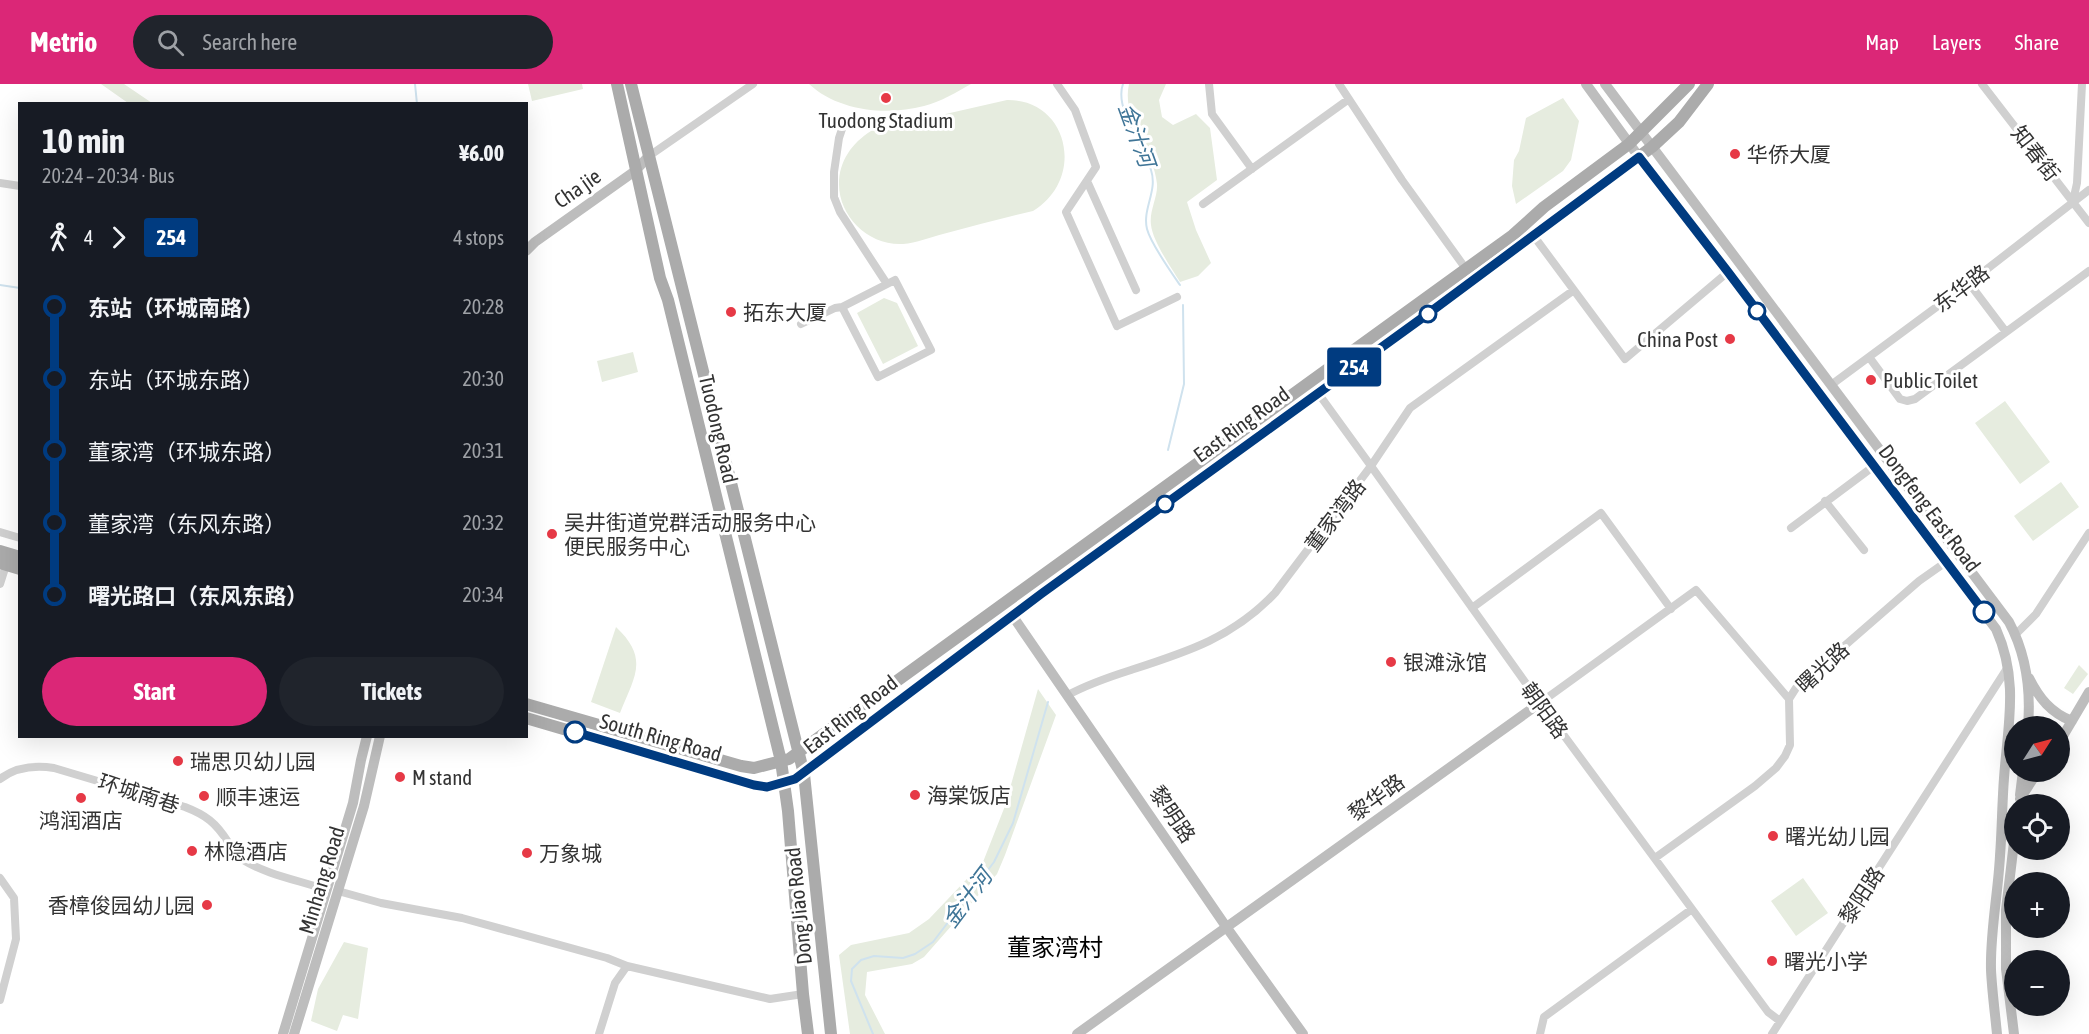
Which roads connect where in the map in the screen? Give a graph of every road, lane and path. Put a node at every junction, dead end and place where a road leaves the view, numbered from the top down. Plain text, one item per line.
1 (617, 84) edge
2 (631, 84) edge
3 (753, 84) edge
4 (1057, 84) edge
5 (1209, 84) edge
6 (1339, 84) edge
7 (1587, 84) edge
8 (1605, 84) edge
9 (1689, 84) edge
10 (1708, 84) edge
11 (1982, 84) edge
12 (2082, 84) edge
13 (1349, 99) junction
14 (844, 123) dead end
15 (1642, 133) junction
16 (1629, 144) junction
17 (1652, 147) junction
18 (649, 156) junction
19 (1639, 157) junction
20 (635, 167) junction
21 (1252, 169) junction
22 (1086, 181) junction
23 (0, 183) edge
24 (18, 186) edge
25 (2089, 190) edge
26 (2073, 201) junction
27 (1203, 204) dead end
28 (2089, 223) edge
29 (1533, 235) junction
30 (528, 241) edge
31 (528, 249) edge
32 (1466, 269) junction
33 (2089, 271) edge
34 (1728, 272) junction
35 (1969, 283) junction
36 (887, 284) junction
37 (1574, 290) junction
38 (1136, 291) dead end
39 (1177, 297) dead end
40 (842, 307) junction
41 (801, 324) dead end
42 (2006, 332) junction
43 (1869, 357) junction
44 (1831, 385) junction
45 (1317, 393) junction
46 (1371, 466) junction
47 (1874, 466) junction
48 (1825, 501) junction
49 (1791, 528) dead end
50 (0, 532) edge
51 (2089, 533) edge
52 (18, 537) edge
53 (1864, 550) dead end
54 (0, 551) edge
55 (18, 556) edge
56 (1946, 562) junction
57 (3, 564) edge
58 (18, 568) edge
59 (0, 584) edge
60 (1472, 608) junction
61 (1671, 609) junction
62 (1012, 615) junction
63 (2016, 634) junction
64 (2009, 666) junction
65 (2027, 672) junction
66 (2089, 692) edge
67 (1068, 695) junction
68 (1789, 699) junction
69 (1540, 704) junction
70 (528, 705) edge
71 (2028, 716) edge
72 (528, 719) edge
73 (2072, 721) junction
74 (2070, 724) edge
75 (366, 738) edge
76 (380, 738) edge
77 (799, 753) junction
78 (781, 761) junction
79 (804, 774) junction
80 (0, 779) edge
81 (785, 783) junction
82 (1655, 858) junction
83 (2012, 860) edge
84 (0, 878) edge
85 (332, 890) junction
86 (1692, 909) junction
87 (1227, 928) junction
88 (627, 966) junction
89 (803, 994) junction
90 (0, 1000) edge
91 (1780, 1021) junction
92 (283, 1034) edge
93 (294, 1034) edge
94 (599, 1034) edge
95 (808, 1034) edge
96 (831, 1034) edge
97 (1077, 1034) edge
98 (1303, 1034) edge
99 (1540, 1034) edge
100 (1772, 1034) edge
101 (1997, 1034) edge
102 (2014, 1034) edge

1 - 20 main road, Tuodong Road
2 - 18 main road, Tuodong Road
3 - 18 street, Cha jie
4 - 22 street
5 - 21 street
6 - 13 street
7 - 16 main road, Dongfeng East Road
8 - 15 main road, Dongfeng East Road
9 - 15 main road, East Ring Road
10 - 17 main road, East Ring Road
11 - 26 street, 知春街
12 - 26 street
13 - 21 street
13 - 32 street
14 - 36 street
15 - 16 main road, East Ring Road
15 - 17 main road, Dongfeng East Road
16 - 19 main road, Dongfeng East Road
16 - 32 main road, East Ring Road
17 - 19 main road, East Ring Road
17 - 44 main road, Dongfeng East Road
18 - 20 main road, Cha jie
18 - 77 main road, Tuodong Road
19 - 29 main road, East Ring Road
19 - 34 main road, Dongfeng East Road
20 - 30 main road, Cha jie
20 - 31 main road, Cha jie
20 - 78 main road, Tuodong Road
21 - 27 street
22 - 38 street
22 - 39 street
23 - 24 street
25 - 26 street, 东华路
26 - 28 street, 知春街
26 - 35 street, 东华路
29 - 37 street
29 - 45 main road, East Ring Road
32 - 77 main road, East Ring Road
33 - 42 street
34 - 37 street
34 - 47 main road, Dongfeng East Road
35 - 42 street
35 - 43 street, 东华路
36 - 40 street
36 - 40 street
37 - 46 street, 董家湾路
40 - 41 street
42 - 43 street
43 - 44 street, 东华路
44 - 63 main road, Dongfeng East Road
45 - 46 street, 朝阳路
45 - 62 main road, East Ring Road
46 - 60 street, 朝阳路
46 - 67 street, 董家湾路
47 - 48 street
47 - 56 main road, Dongfeng East Road
48 - 49 street
48 - 53 street
50 - 52 street
51 - 63 street
54 - 55 main road
56 - 64 main road, Dongfeng East Road
56 - 68 street, 曙光路
57 - 58 main road
57 - 59 street
60 - 61 street
60 - 69 street, 朝阳路
61 - 68 street, 黎华路
61 - 69 street, 黎华路
62 - 67 main road, 黎明路
62 - 79 main road, East Ring Road
63 - 65 main road, Dongfeng East Road
64 - 91 street, 黎阳路
64 - 101 main road, Dongfeng East Road
65 - 71 main road, Dongfeng East Road
65 - 73 main road
66 - 73 main road
67 - 87 main road, 黎明路
68 - 82 street, 曙光路
69 - 82 street, 朝阳路
69 - 87 main road, 黎华路
70 - 78 main road, South Ring Road
72 - 81 main road, South Ring Road
73 - 74 main road
75 - 85 main road, Minhang Road
76 - 85 main road, Minhang Road
77 - 78 main road, East Ring Road
77 - 79 main road, Tuodong Road
78 - 81 main road, Tuodong Road
79 - 81 main road, East Ring Road
79 - 96 main road, Dong Jiao Road
80 - 85 street, 环城南巷
81 - 89 main road, Dong Jiao Road
82 - 86 street, 朝阳路
83 - 102 main road
84 - 90 street
85 - 88 street, 环城南巷
85 - 92 main road, Minhang Road
85 - 93 main road, Minhang Road
86 - 91 street, 朝阳路
86 - 99 street
87 - 97 main road, 黎华路
87 - 98 main road, 黎明路
88 - 89 street, 环城南巷
88 - 94 street
89 - 95 main road, Dong Jiao Road
91 - 100 street, 黎阳路

